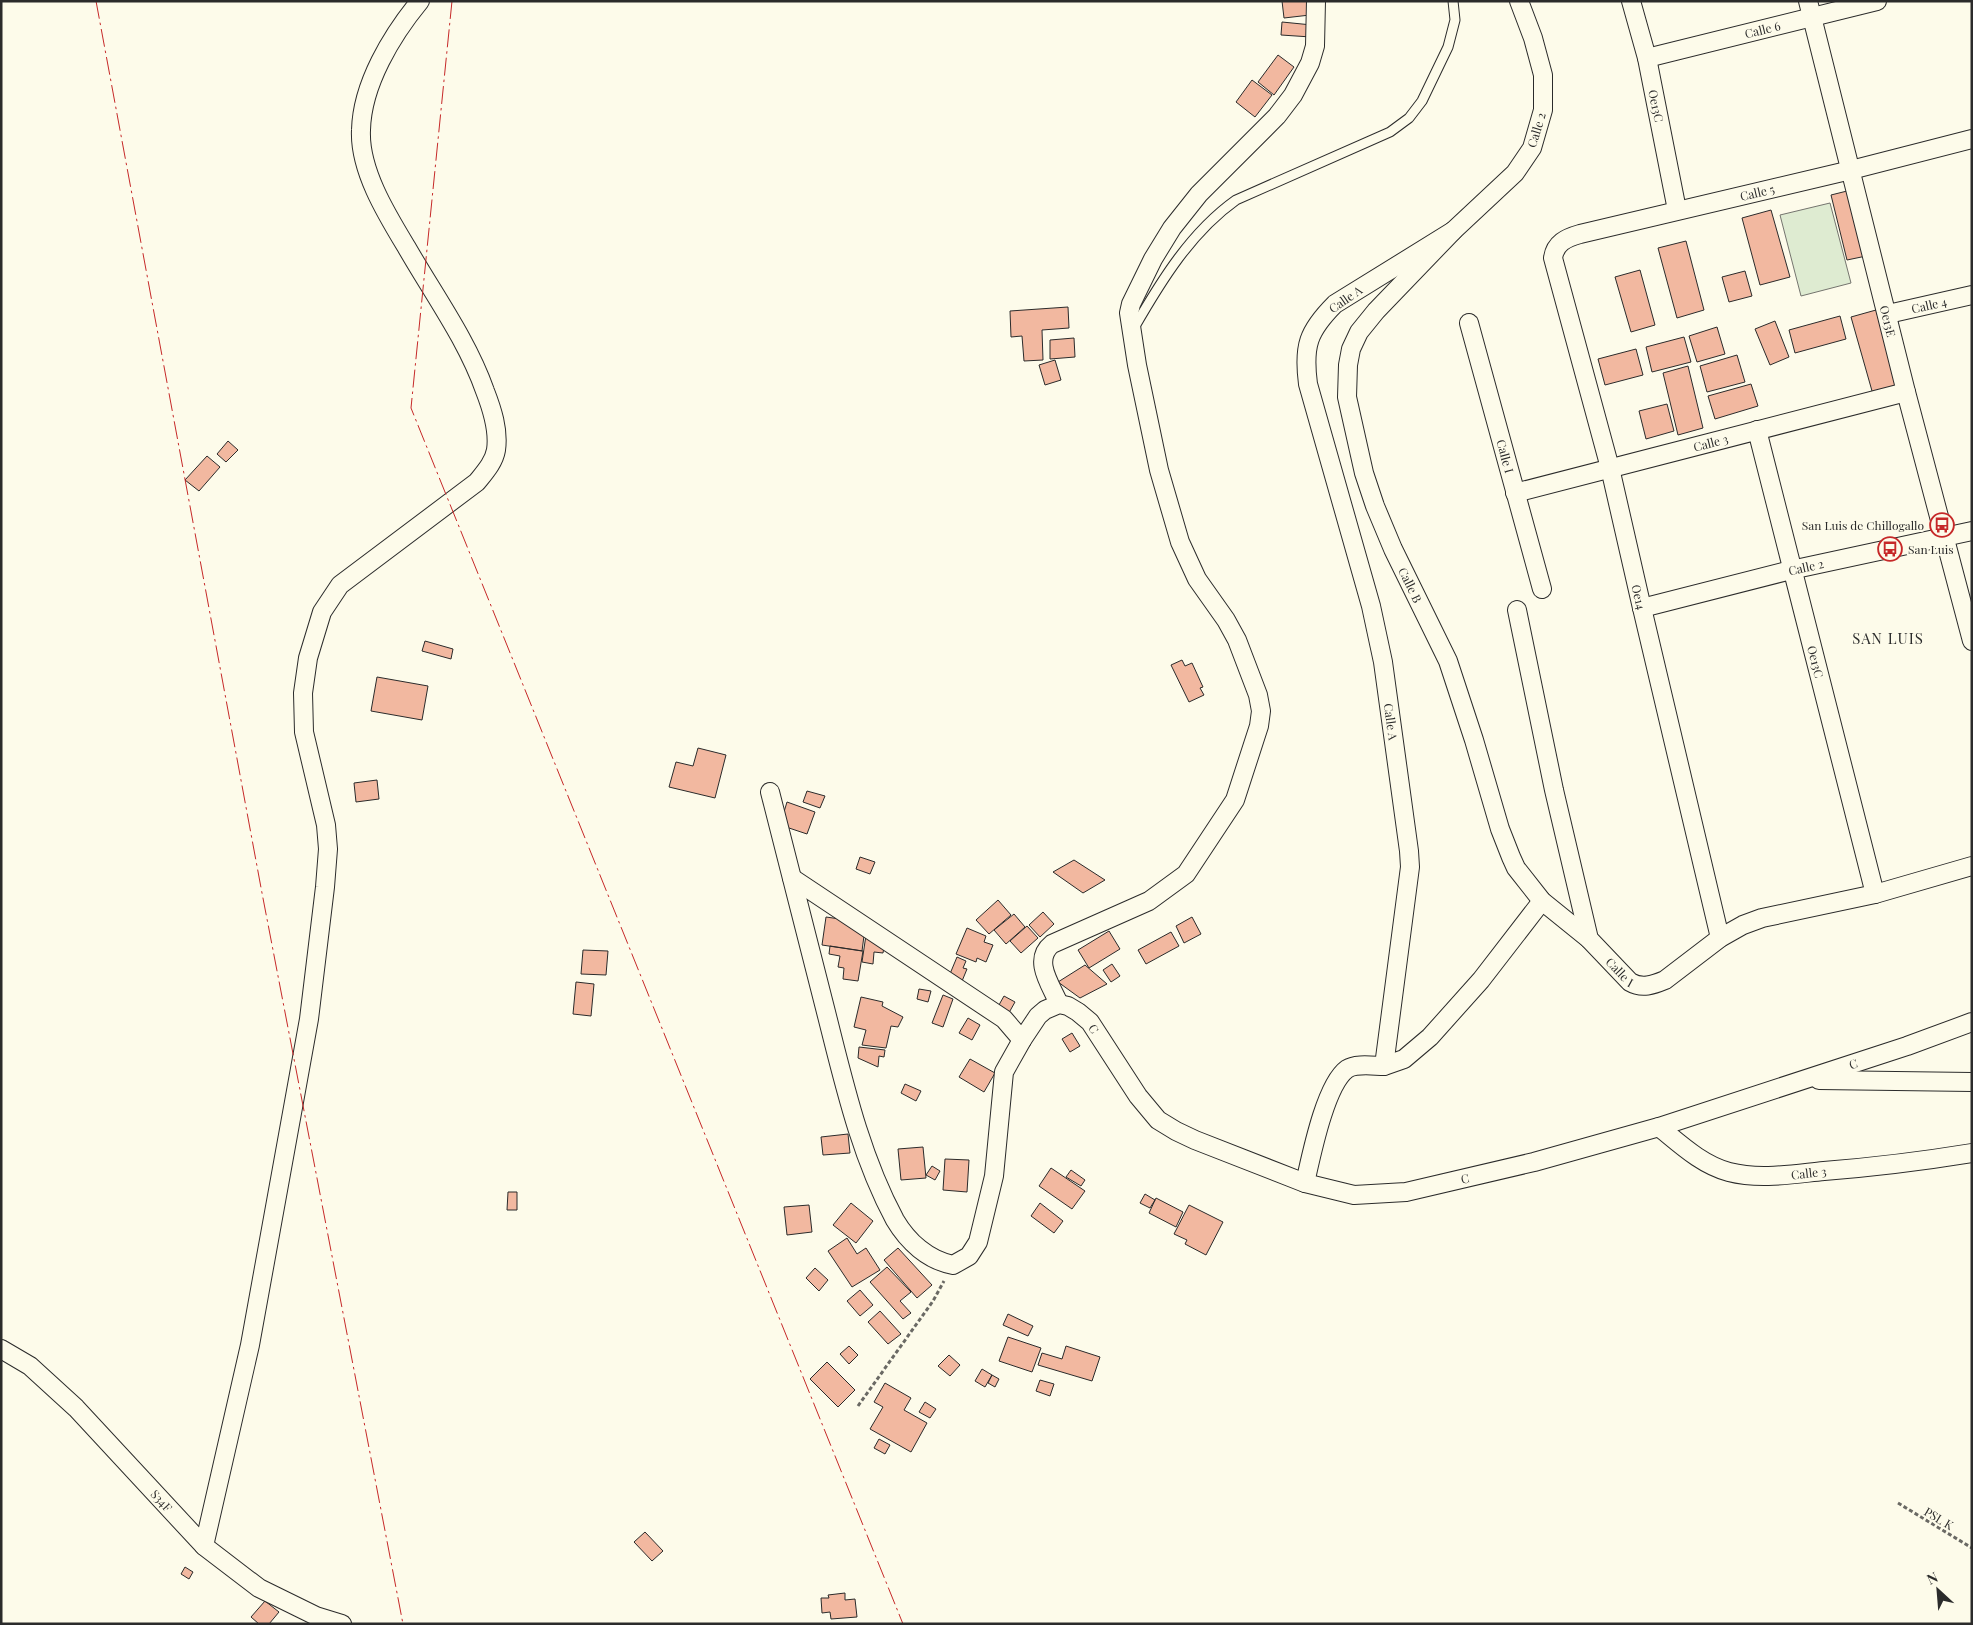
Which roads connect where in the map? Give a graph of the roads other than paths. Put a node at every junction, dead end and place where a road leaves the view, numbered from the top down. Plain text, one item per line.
1 (420, 1) edge
2 (1316, 1) edge
3 (1453, 1) edge
4 (1519, 1) edge
5 (1630, 1) edge
6 (1877, 1) edge
7 (1810, 9) edge
8 (1647, 58) junction
9 (1972, 138) edge
10 (1851, 170) junction
11 (1677, 210) junction
12 (1453, 231) junction
13 (1553, 258) joint
14 (1972, 295) edge
15 (1888, 314) junction
16 (1469, 323) dead end
17 (1131, 332) junction
18 (1906, 392) junction
19 (1757, 430) junction
20 (1610, 468) junction
21 (1515, 493) junction
22 (1972, 531) edge
23 (1946, 537) junction
24 (1791, 570) junction
25 (1542, 589) dead end
26 (1642, 608) junction
27 (1516, 610) dead end
28 (1972, 641) edge
29 (770, 792) dead end
30 (1972, 866) edge
31 (792, 878) junction
32 (1875, 894) junction
33 (1542, 901) junction
34 (1589, 938) junction
35 (1720, 938) junction
36 (1059, 1004) junction
37 (1972, 1022) edge
38 (1022, 1040) junction
39 (1384, 1066) junction
40 (1803, 1080) junction
41 (1972, 1082) edge
42 (1659, 1128) junction
43 (1972, 1153) edge
44 (1305, 1183) junction
45 (1, 1349) edge
46 (204, 1546) junction
47 (342, 1624) edge

1 - 46 street
2 - 17 street
3 - 17 lane
4 - 12 street, Calle 2
5 - 8 street, Oe13C
6 - 7 street, Calle 6
7 - 8 street, Calle 6
7 - 10 street, Oe13E
8 - 11 street, Oe13C
9 - 10 street, Calle 5
10 - 11 street, Calle 5
10 - 15 street, Oe13E
11 - 13 street, Calle 5
12 - 33 street, Calle B
12 - 39 street, Calle A
13 - 20 street, Oe14
14 - 15 street, Calle 4
15 - 18 street, Oe13E
16 - 21 street, Calle I
17 - 36 street
18 - 19 street, Calle 3
18 - 23 street, Oe13E
19 - 20 street, Calle 3
19 - 24 street, Oe13C
20 - 21 street, Calle 3
20 - 26 street, Oe14
21 - 25 street, Calle I
22 - 23 street, Calle 2
23 - 24 street, Calle 2
23 - 28 street, Oe13E
24 - 26 street, Calle 2
24 - 32 street, Oe13C
26 - 35 street, Oe14
27 - 34 street, Calle I
29 - 31 street
30 - 32 street, Calle I
31 - 38 street
31 - 38 street
32 - 35 street, Calle I
33 - 34 street, Calle B
33 - 39 street
34 - 35 street, Calle I
36 - 38 street
36 - 44 street, C
37 - 40 street, C
39 - 44 street
40 - 41 street
40 - 42 street, C
42 - 43 street, Calle 3
42 - 44 street, C
45 - 46 street, S34F
46 - 47 street, S34F

